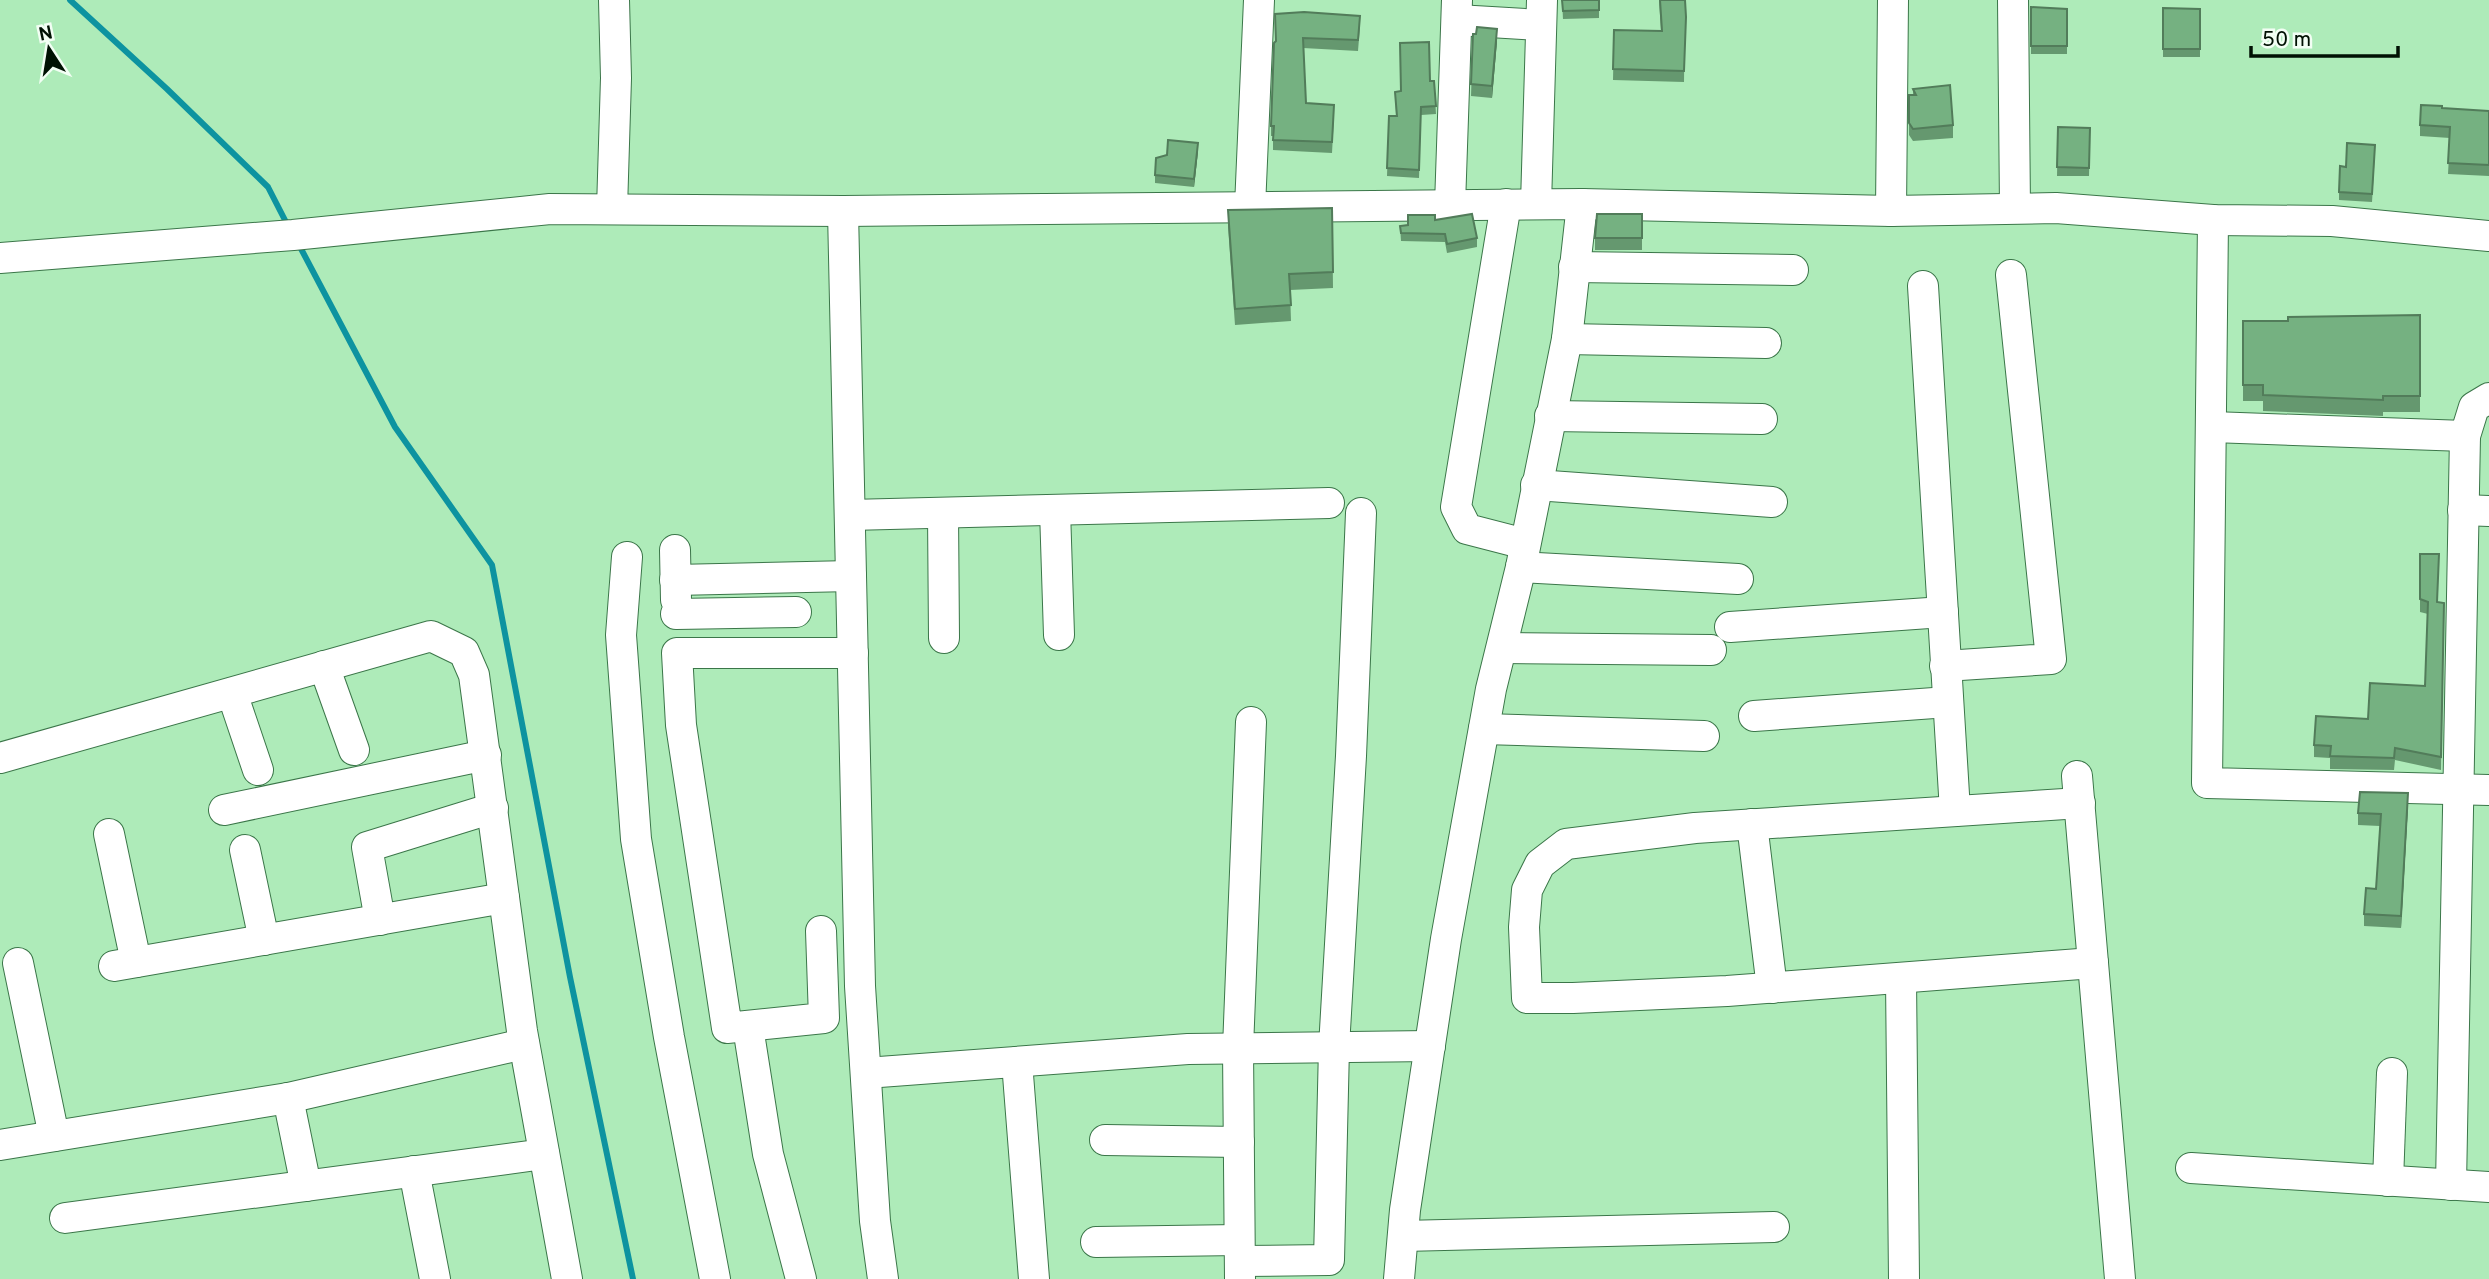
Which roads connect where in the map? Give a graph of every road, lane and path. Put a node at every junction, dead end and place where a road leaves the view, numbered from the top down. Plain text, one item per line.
1 (614, 0) edge
2 (1259, 0) edge
3 (1893, 0) edge
4 (2013, 0) edge
5 (1457, 10) edge
6 (1542, 12) edge
7 (1521, 204) junction
8 (1582, 204) junction
9 (1450, 205) junction
10 (1250, 207) junction
11 (2015, 208) junction
12 (612, 209) junction
13 (843, 211) junction
14 (1891, 211) junction
15 (2213, 219) junction
16 (2489, 236) edge
17 (0, 258) edge
18 (1574, 267) junction
19 (1793, 270) dead end
20 (2011, 275) dead end
21 (1923, 286) dead end
22 (1567, 339) junction
23 (1766, 343) dead end
24 (2489, 398) edge
25 (1550, 416) junction
26 (1762, 419) dead end
27 (2212, 427) junction
28 (2465, 436) junction
29 (1536, 485) junction
30 (1772, 502) dead end
31 (1329, 503) dead end
32 (1055, 510) junction
33 (2476, 510) edge
34 (943, 513) junction
35 (1361, 513) dead end
36 (850, 515) junction
37 (675, 550) dead end
38 (1523, 556) junction
39 (627, 557) dead end
40 (851, 576) junction
41 (1738, 579) dead end
42 (675, 580) junction
43 (796, 612) dead end
44 (1943, 612) junction
45 (676, 614) junction
46 (1730, 627) dead end
47 (1059, 635) dead end
48 (944, 638) dead end
49 (1502, 648) junction
50 (1710, 650) dead end
51 (677, 653) junction
52 (853, 653) junction
53 (324, 666) junction
54 (1945, 666) junction
55 (232, 693) junction
56 (1948, 702) junction
57 (1754, 716) dead end
58 (1251, 722) dead end
59 (1484, 729) junction
60 (1704, 736) dead end
61 (354, 750) dead end
62 (486, 755) junction
63 (0, 758) edge
64 (258, 770) dead end
65 (2458, 789) junction
66 (2489, 790) edge
67 (493, 808) junction
68 (224, 810) dead end
69 (1955, 811) junction
70 (1752, 824) junction
71 (109, 834) dead end
72 (245, 850) dead end
73 (504, 898) junction
74 (380, 920) junction
75 (821, 931) dead end
76 (264, 940) junction
77 (18, 963) dead end
78 (2093, 963) junction
79 (1900, 978) junction
80 (1772, 988) junction
81 (748, 1027) junction
82 (524, 1044) junction
83 (1430, 1046) junction
84 (1334, 1047) junction
85 (1238, 1048) junction
86 (1017, 1062) junction
87 (866, 1073) junction
88 (2392, 1073) dead end
89 (288, 1098) junction
90 (54, 1136) junction
91 (1105, 1140) dead end
92 (1239, 1142) junction
93 (0, 1145) edge
94 (544, 1154) junction
95 (2191, 1168) dead end
96 (414, 1171) junction
97 (2388, 1181) junction
98 (2451, 1185) junction
99 (306, 1186) junction
100 (2489, 1188) edge
101 (65, 1218) dead end
102 (1774, 1227) dead end
103 (1403, 1236) junction
104 (1096, 1242) dead end
105 (1240, 1260) edge
106 (435, 1279) edge
107 (567, 1279) edge
108 (715, 1279) edge
109 (801, 1279) edge
110 (883, 1279) edge
111 (1034, 1279) edge
112 (1399, 1279) edge
113 (1904, 1279) edge
114 (2120, 1279) edge

1 - 12 street
2 - 10 street
3 - 14 street
4 - 11 street
5 - 6 street
5 - 9 street
6 - 7 street
7 - 8 street
7 - 9 street
7 - 38 street
8 - 14 street
8 - 18 street
9 - 10 street
10 - 13 street
11 - 14 street
11 - 15 street
12 - 13 street
12 - 17 street
13 - 36 street
15 - 16 street
15 - 27 street
18 - 19 street
18 - 22 street
20 - 54 street
21 - 44 street
22 - 23 street
22 - 25 street
24 - 28 street
25 - 26 street
25 - 29 street
27 - 28 street
27 - 65 street
28 - 33 street
29 - 30 street
29 - 38 street
31 - 32 street
32 - 34 street
32 - 47 street
33 - 65 street
34 - 36 street
34 - 48 street
35 - 84 street
36 - 40 street
37 - 42 street
38 - 41 street
38 - 49 street
39 - 108 street
40 - 42 street
40 - 52 street
42 - 45 street
43 - 45 street
44 - 46 street
44 - 54 street
45 - 51 street
49 - 50 street
49 - 59 street
51 - 52 street
51 - 81 street
52 - 87 street
53 - 55 street
53 - 61 street
53 - 62 street
54 - 56 street
55 - 63 street
55 - 64 street
56 - 57 street
56 - 69 street
58 - 85 street
59 - 60 street
59 - 83 street
62 - 67 street
62 - 68 street
65 - 66 street
65 - 98 street
67 - 73 street
67 - 74 street
69 - 70 street
69 - 78 street
70 - 80 street
70 - 80 street
71 - 76 street
72 - 76 street
73 - 74 street
73 - 82 street
74 - 76 street
75 - 81 street
77 - 90 street
78 - 79 street
78 - 114 street
79 - 80 street
79 - 113 street
81 - 109 street
82 - 89 street
82 - 94 street
83 - 84 street
83 - 103 street
84 - 85 street
84 - 105 street
85 - 86 street
85 - 92 street
86 - 87 street
86 - 111 street
87 - 110 street
88 - 97 street
89 - 90 street
89 - 99 street
90 - 93 street
91 - 92 street
92 - 105 street
94 - 96 street
94 - 107 street
95 - 97 street
96 - 99 street
96 - 106 street
97 - 98 street
98 - 100 street
99 - 101 street
102 - 103 street
103 - 112 street
104 - 105 street

